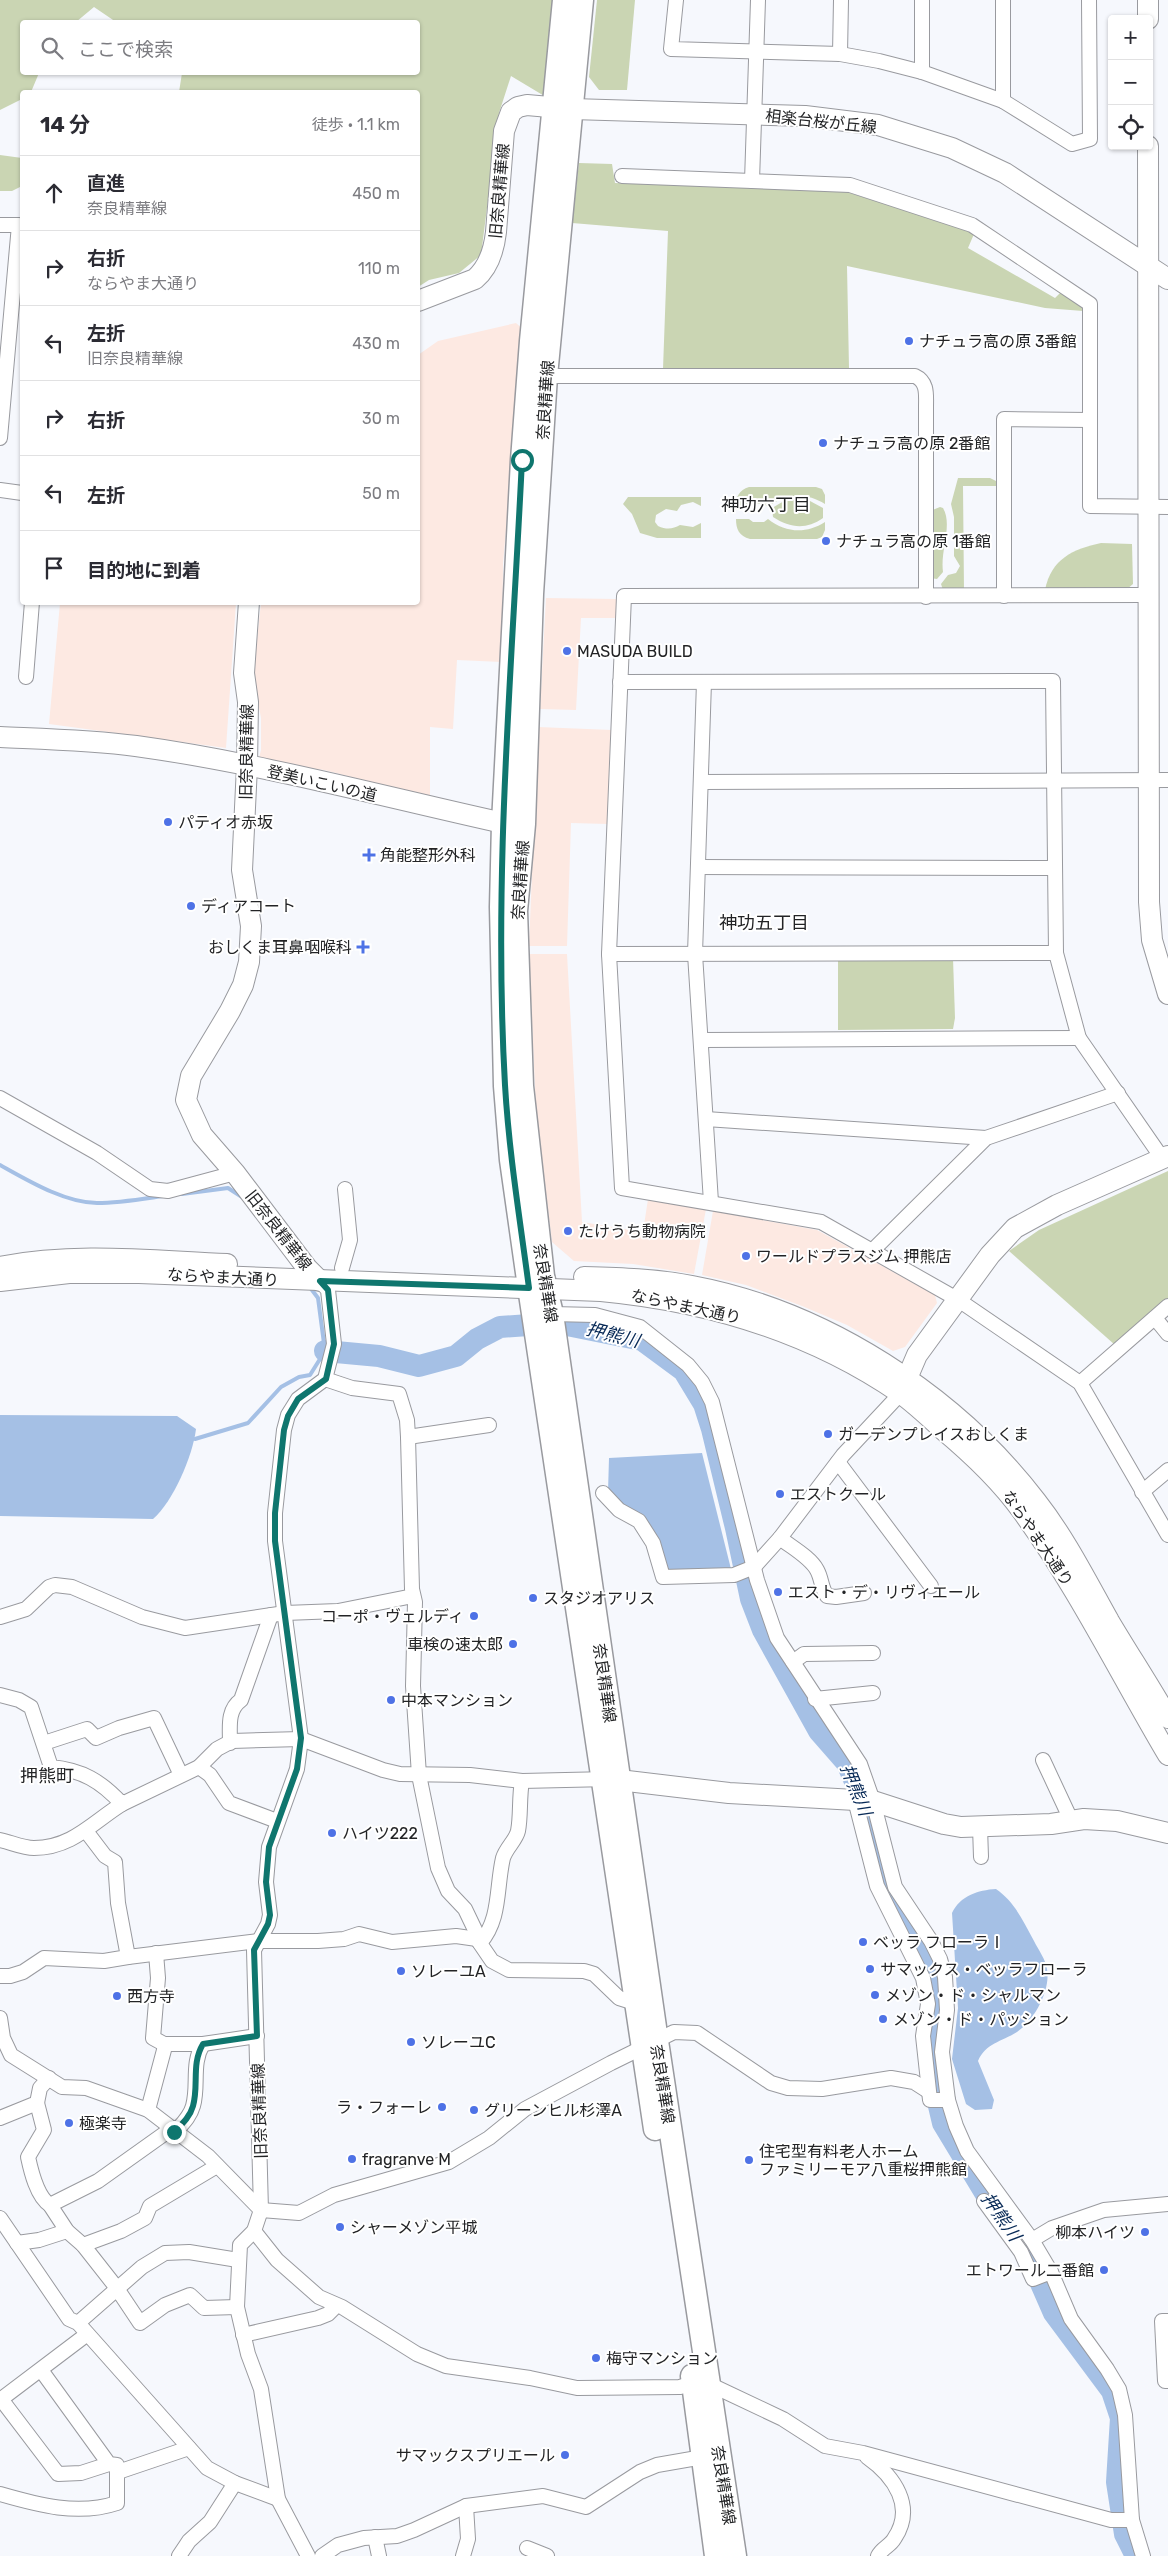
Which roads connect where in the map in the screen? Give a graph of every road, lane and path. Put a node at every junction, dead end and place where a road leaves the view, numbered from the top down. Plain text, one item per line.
1 (564, 0) edge
2 (582, 0) edge
3 (676, 0) edge
4 (758, 0) edge
5 (841, 0) edge
6 (922, 0) edge
7 (1003, 0) edge
8 (1090, 0) edge
9 (1148, 0) edge
10 (1148, 15) edge
11 (757, 52) junction
12 (840, 54) junction
13 (922, 72) junction
14 (1003, 102) junction
15 (563, 108) junction
16 (755, 115) junction
17 (1148, 150) edge
18 (622, 176) dead end
19 (752, 182) junction
20 (0, 225) edge
21 (1147, 266) junction
22 (1168, 279) edge
23 (420, 300) edge
24 (546, 376) junction
25 (1090, 420) junction
26 (0, 438) edge
27 (0, 490) edge
28 (20, 492) edge
29 (1147, 507) junction
30 (1168, 507) edge
31 (1147, 595) junction
32 (1004, 596) junction
33 (926, 597) junction
34 (32, 605) edge
35 (249, 605) edge
36 (26, 677) dead end
37 (620, 682) junction
38 (704, 682) junction
39 (0, 737) edge
40 (247, 766) junction
41 (1054, 780) junction
42 (1147, 780) junction
43 (1168, 780) edge
44 (701, 782) junction
45 (513, 823) junction
46 (698, 867) junction
47 (1054, 868) junction
48 (1056, 953) junction
49 (609, 954) junction
50 (696, 954) junction
51 (1168, 994) edge
52 (1079, 1038) junction
53 (701, 1040) junction
54 (1118, 1093) junction
55 (0, 1098) edge
56 (706, 1119) junction
57 (986, 1138) junction
58 (1165, 1157) edge
59 (235, 1173) junction
60 (345, 1189) dead end
61 (711, 1202) junction
62 (872, 1251) junction
63 (0, 1267) edge
64 (342, 1268) junction
65 (313, 1274) junction
66 (0, 1281) edge
67 (537, 1281) junction
68 (957, 1299) junction
69 (1168, 1306) edge
70 (1155, 1318) junction
71 (546, 1325) junction
72 (1168, 1334) edge
73 (326, 1379) junction
74 (1080, 1383) junction
75 (903, 1385) junction
76 (489, 1425) dead end
77 (408, 1437) junction
78 (838, 1462) junction
79 (1168, 1470) edge
80 (1142, 1492) junction
81 (603, 1493) dead end
82 (1168, 1535) edge
83 (780, 1538) junction
84 (754, 1567) junction
85 (931, 1586) dead end
86 (864, 1592) dead end
87 (413, 1596) junction
88 (285, 1613) junction
89 (271, 1615) junction
90 (0, 1617) edge
91 (873, 1653) dead end
92 (792, 1662) junction
93 (873, 1693) dead end
94 (0, 1695) edge
95 (815, 1699) junction
96 (1168, 1718) edge
97 (301, 1738) junction
98 (44, 1743) junction
99 (230, 1743) junction
100 (1168, 1755) edge
101 (1043, 1760) dead end
102 (199, 1768) junction
103 (181, 1775) junction
104 (419, 1775) junction
105 (610, 1779) junction
106 (522, 1781) junction
107 (864, 1801) junction
108 (122, 1804) junction
109 (1071, 1820) junction
110 (277, 1821) junction
111 (980, 1826) junction
112 (86, 1831) junction
113 (1168, 1833) edge
114 (0, 1840) edge
115 (981, 1857) dead end
116 (258, 1941) junction
117 (478, 1941) junction
118 (156, 1953) junction
119 (128, 1957) junction
120 (0, 1976) edge
121 (634, 2003) junction
122 (0, 2018) edge
123 (257, 2036) junction
124 (164, 2044) junction
125 (203, 2044) junction
126 (649, 2045) junction
127 (49, 2078) junction
128 (937, 2097) junction
129 (36, 2103) junction
130 (148, 2110) junction
131 (0, 2118) edge
132 (173, 2130) junction
133 (217, 2166) junction
134 (984, 2201) dead end
135 (1168, 2204) edge
136 (50, 2205) junction
137 (261, 2210) junction
138 (0, 2218) edge
139 (67, 2231) junction
140 (254, 2231) junction
141 (1032, 2240) junction
142 (17, 2242) junction
143 (83, 2245) junction
144 (238, 2260) junction
145 (1051, 2272) junction
146 (117, 2291) junction
147 (336, 2306) junction
148 (237, 2307) junction
149 (1168, 2321) edge
150 (82, 2329) junction
151 (243, 2335) junction
152 (41, 2370) junction
153 (1168, 2381) edge
154 (701, 2383) junction
155 (1, 2400) edge
156 (189, 2448) junction
157 (863, 2453) junction
158 (703, 2457) junction
159 (113, 2468) junction
160 (235, 2483) junction
161 (0, 2494) edge
162 (278, 2499) junction
163 (466, 2506) junction
164 (1132, 2520) junction
165 (375, 2538) junction
166 (528, 2548) dead end
167 (180, 2556) edge
168 (308, 2556) edge
169 (322, 2556) edge
170 (380, 2556) edge
171 (462, 2556) edge
172 (547, 2556) edge
173 (716, 2556) edge
174 (735, 2556) edge
175 (878, 2556) edge
176 (1143, 2556) edge

1 - 15 main road, 奈良精華線
2 - 15 main road, 奈良精華線
3 - 11 street
4 - 11 street
5 - 12 street
6 - 13 street
7 - 14 street
8 - 14 street
9 - 10 street
11 - 12 street
11 - 16 street
12 - 13 street
13 - 14 street
15 - 16 street, 相楽台桜が丘線
15 - 23 street, 旧奈良精華線
15 - 24 main road, 奈良精華線
15 - 45 main road, 奈良精華線
16 - 19 street
16 - 21 street, 相楽台桜が丘線
17 - 21 street
18 - 19 street
19 - 25 street
20 - 26 street
21 - 22 street, 相楽台桜が丘線
21 - 29 street
24 - 33 street
24 - 45 main road, 奈良精華線
25 - 29 street
25 - 32 street
27 - 28 street
29 - 30 street
29 - 31 street
31 - 32 street
31 - 42 street
32 - 33 street
33 - 37 street
34 - 36 street
35 - 40 street, 旧奈良精華線
37 - 38 street
37 - 49 street
38 - 41 street
38 - 44 street
39 - 40 street, 登美いこいの道
40 - 45 street, 登美いこいの道
40 - 59 street, 旧奈良精華線
41 - 42 street
41 - 44 street
41 - 47 street
42 - 43 street
42 - 51 street
44 - 46 street
45 - 67 main road, 奈良精華線
46 - 47 street
46 - 50 street
47 - 48 street
48 - 50 street
48 - 52 street
49 - 50 street
49 - 61 street
50 - 53 street
52 - 53 street
52 - 54 street
53 - 56 street
54 - 57 street
54 - 58 street
55 - 59 street
56 - 57 street
56 - 61 street
57 - 62 street
58 - 68 street
59 - 65 street, 旧奈良精華線
60 - 64 street
61 - 62 street
62 - 68 street
63 - 65 street, ならやま大通り
64 - 65 street, ならやま大通り
64 - 67 street, ならやま大通り
65 - 66 street, ならやま大通り
65 - 67 street, ならやま大通り
65 - 73 street, 旧奈良精華線
67 - 71 main road, 奈良精華線
67 - 75 street, ならやま大通り
68 - 74 street
68 - 75 street
69 - 70 street
70 - 72 street
70 - 74 street
71 - 84 street
71 - 105 main road, 奈良精華線
73 - 77 street
73 - 88 street, 旧奈良精華線
74 - 80 street
75 - 78 street
75 - 96 street, ならやま大通り
75 - 100 street, ならやま大通り
76 - 77 street
77 - 87 street
78 - 83 street
78 - 85 street
79 - 80 street
80 - 82 street
81 - 84 street
83 - 84 street
83 - 86 street
84 - 92 street
87 - 88 street
87 - 104 street
88 - 89 street
88 - 97 street, 旧奈良精華線
89 - 90 street
89 - 99 street
91 - 92 street
92 - 95 street
93 - 95 street
94 - 98 street
95 - 107 street
97 - 99 street
97 - 104 street
97 - 110 street, 旧奈良精華線
98 - 103 street
98 - 108 street
99 - 102 street
101 - 109 street
102 - 103 street
102 - 110 street
103 - 108 street
104 - 106 street
104 - 117 street
105 - 106 street
105 - 107 street
105 - 121 main road, 奈良精華線
105 - 126 main road, 奈良精華線
106 - 117 street
107 - 111 street
107 - 128 street
107 - 128 street
108 - 112 street
109 - 111 street
109 - 113 street
110 - 116 street, 旧奈良精華線
111 - 115 street
112 - 114 street
112 - 119 street
116 - 117 street
116 - 118 street
116 - 123 street, 旧奈良精華線
117 - 121 street
118 - 119 street
118 - 124 street
119 - 120 street
121 - 126 main road, 奈良精華線
122 - 127 street
123 - 125 street
123 - 137 street, 旧奈良精華線
124 - 125 street
124 - 130 street
125 - 132 street
126 - 128 street
126 - 137 street
126 - 154 main road, 奈良精華線
127 - 129 street
127 - 130 street
128 - 141 street
129 - 131 street
129 - 136 street
130 - 132 street
132 - 133 street
132 - 136 street
133 - 137 street
133 - 143 street
134 - 145 street
135 - 141 street
136 - 139 street
137 - 140 street, 旧奈良精華線
138 - 142 street
139 - 142 street
139 - 143 street
140 - 144 street, 旧奈良精華線
140 - 147 street
141 - 145 street
142 - 150 street
143 - 146 street
144 - 146 street
144 - 148 street, 旧奈良精華線
145 - 164 street
146 - 148 street
146 - 150 street
147 - 151 street
147 - 154 street
148 - 151 street, 旧奈良精華線
149 - 153 street
150 - 152 street
150 - 156 street
151 - 162 street, 旧奈良精華線
152 - 155 street
152 - 159 street
154 - 157 street
154 - 158 main road, 奈良精華線
154 - 174 main road, 奈良精華線
155 - 159 street
156 - 159 street
156 - 160 street
157 - 164 street
157 - 175 street
158 - 163 street
158 - 173 main road, 奈良精華線
159 - 161 street
160 - 162 street
160 - 167 street
162 - 168 street, 旧奈良精華線
163 - 165 street
163 - 171 street
164 - 176 street
165 - 169 street
165 - 170 street
166 - 172 street

